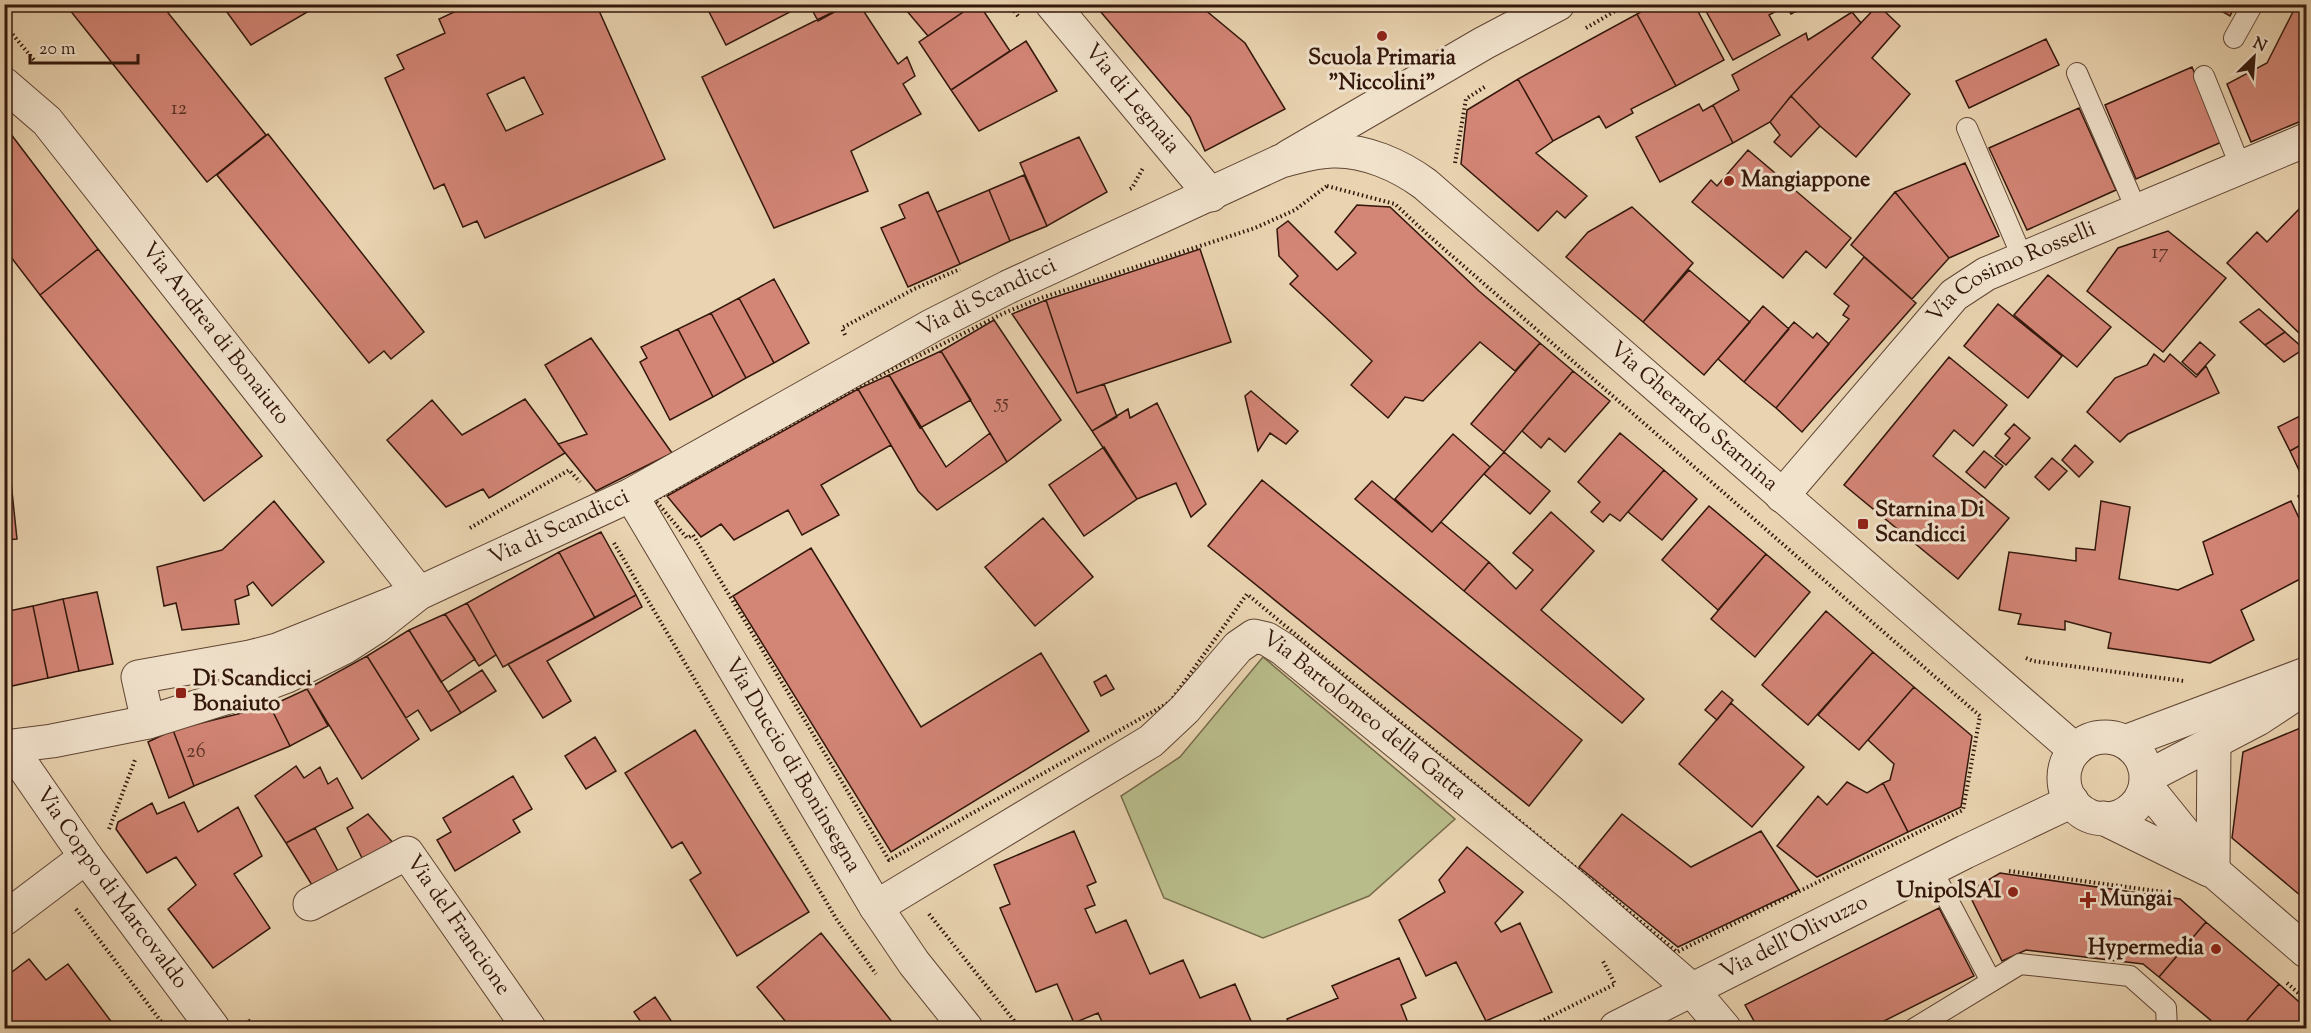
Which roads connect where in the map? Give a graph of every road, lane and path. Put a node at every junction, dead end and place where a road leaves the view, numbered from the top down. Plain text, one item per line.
1 (1052, 4) edge
2 (1558, 4) edge
3 (2253, 4) edge
4 (2234, 38) dead end
5 (2077, 73) dead end
6 (2204, 76) dead end
7 (1494, 81) dead end
8 (4, 84) edge
9 (1967, 128) dead end
10 (2307, 140) edge
11 (1281, 161) junction
12 (2241, 168) junction
13 (1454, 170) dead end
14 (1211, 195) junction
15 (2138, 211) junction
16 (2023, 259) junction
17 (630, 495) junction
18 (1782, 496) junction
19 (418, 593) junction
20 (1247, 594) dead end
21 (2020, 655) dead end
22 (2307, 674) edge
23 (2187, 681) dead end
24 (2307, 687) edge
25 (148, 722) junction
26 (2125, 742) junction
27 (2214, 742) junction
28 (7, 747) edge
29 (2075, 750) junction
30 (2147, 782) junction
31 (2072, 801) junction
32 (2103, 818) junction
33 (86, 857) junction
34 (889, 860) dead end
35 (1932, 870) junction
36 (2006, 870) dead end
37 (2215, 871) junction
38 (2174, 894) dead end
39 (73, 904) dead end
40 (310, 904) dead end
41 (876, 907) junction
42 (926, 910) dead end
43 (4, 919) edge
44 (2307, 951) edge
45 (2280, 977) dead end
46 (1991, 981) junction
47 (1615, 984) dead end
48 (1691, 989) junction
49 (2307, 999) edge
50 (166, 1029) edge
51 (213, 1029) edge
52 (528, 1029) edge
53 (966, 1029) edge
54 (1020, 1029) edge
55 (1528, 1029) edge
56 (1616, 1029) edge
57 (1724, 1029) edge
58 (1915, 1029) edge
59 (2167, 1029) edge

1 - 14 street, Via di Legnaia
2 - 11 street, Via di Scandicci
3 - 4 lane
5 - 15 lane
6 - 12 lane
7 - 13 path
8 - 19 street, Via Andrea di Bonaiuto
9 - 16 lane
10 - 12 street, Via Cosimo Rosselli
11 - 14 street, Via di Scandicci
11 - 18 street, Via Gherardo Starnina
12 - 15 street, Via Cosimo Rosselli
14 - 17 street, Via di Scandicci
15 - 16 street, Via Cosimo Rosselli
16 - 18 street, Via Cosimo Rosselli
17 - 19 street, Via di Scandicci
17 - 41 street, Via Duccio di Boninsegna
18 - 29 street, Via Gherardo Starnina
19 - 25 street, Via di Scandicci
19 - 25 street, Via di Scandicci
20 - 34 path
21 - 23 path
22 - 26 street
24 - 27 street
25 - 28 street, Via di Scandicci
26 - 29 street
26 - 30 street
27 - 30 street
27 - 37 street
28 - 33 street, Via Coppo di Marcovaldo
29 - 31 street
30 - 32 street
30 - 37 street
31 - 32 street
31 - 35 street, Via dell'Olivuzzo
32 - 37 street
33 - 43 street
33 - 51 street, Via Coppo di Marcovaldo
35 - 46 lane
35 - 48 street, Via dell'Olivuzzo
36 - 38 path
37 - 44 street
39 - 50 path
40 - 52 street, Via del Francione
41 - 48 street, Via Bartolomeo della Gatta
41 - 53 street, Via Duccio di Boninsegna
42 - 54 path
45 - 49 path
46 - 58 lane
46 - 59 lane
47 - 55 path
48 - 56 street, Via dell'Olivuzzo
48 - 57 street

